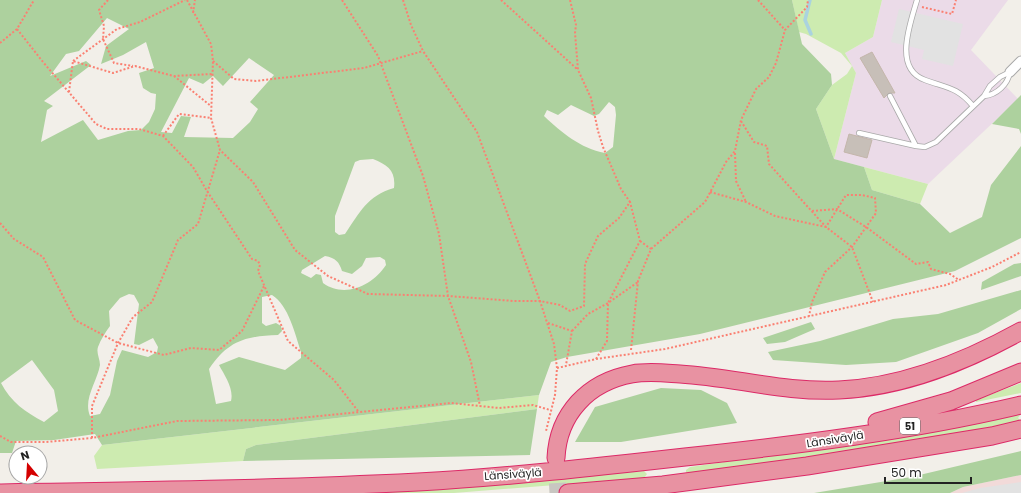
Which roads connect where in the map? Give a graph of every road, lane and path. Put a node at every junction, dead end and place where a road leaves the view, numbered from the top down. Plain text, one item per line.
1 (34, 0) edge
2 (108, 0) edge
3 (186, 0) edge
4 (195, 0) edge
5 (342, 0) edge
6 (403, 0) edge
7 (501, 0) edge
8 (570, 0) edge
9 (758, 0) edge
10 (808, 0) edge
11 (917, 0) edge
12 (956, 0) edge
13 (915, 6) junction
14 (193, 13) junction
15 (17, 29) junction
16 (785, 30) junction
17 (103, 39) junction
18 (0, 43) edge
19 (423, 51) junction
20 (73, 61) junction
21 (213, 61) junction
22 (1021, 61) edge
23 (382, 64) junction
24 (135, 66) junction
25 (578, 70) junction
26 (1010, 72) junction
27 (212, 74) junction
28 (174, 76) junction
29 (68, 93) junction
30 (890, 96) dead end
31 (984, 96) junction
32 (973, 106) junction
33 (212, 107) junction
34 (211, 118) junction
35 (740, 120) junction
36 (859, 133) dead end
37 (164, 136) junction
38 (916, 146) junction
39 (220, 150) junction
40 (735, 152) junction
41 (207, 192) junction
42 (710, 192) junction
43 (630, 202) junction
44 (746, 202) junction
45 (837, 209) junction
46 (812, 211) junction
47 (0, 222) edge
48 (826, 226) junction
49 (866, 227) junction
50 (640, 241) junction
51 (852, 247) junction
52 (651, 249) junction
53 (1021, 252) edge
54 (959, 280) junction
55 (638, 282) junction
56 (264, 285) junction
57 (448, 296) junction
58 (540, 301) junction
59 (873, 302) junction
60 (608, 303) junction
61 (809, 316) junction
62 (548, 323) junction
63 (572, 331) junction
64 (1021, 331) edge
65 (118, 343) junction
66 (631, 350) dead end
67 (596, 359) junction
68 (566, 365) junction
69 (557, 368) junction
70 (1021, 372) edge
71 (1021, 405) edge
72 (480, 406) junction
73 (550, 410) junction
74 (358, 411) junction
75 (1021, 429) edge
76 (546, 432) dead end
77 (0, 436) edge
78 (92, 438) junction
79 (798, 445) junction
80 (556, 458) tunnel mouth
81 (0, 493) edge
82 (568, 493) edge

1 - 15 path
2 - 17 path
3 - 14 path
3 - 17 path
4 - 14 path
5 - 23 path
6 - 19 path
7 - 25 path
8 - 25 path
9 - 16 path
10 - 16 path
11 - 13 lane
12 - 13 path
13 - 32 lane
14 - 21 path
15 - 18 path
15 - 29 path
16 - 35 path
17 - 20 path
17 - 24 path
19 - 23 path
19 - 58 path
20 - 24 path
20 - 29 path
21 - 23 path
21 - 27 path
22 - 26 street
23 - 57 path
24 - 28 path
25 - 43 path
26 - 31 lane
26 - 31 lane
27 - 28 path
27 - 33 path
28 - 33 path
29 - 37 path
30 - 38 lane
31 - 32 lane
32 - 38 lane
33 - 34 path
34 - 37 path
34 - 39 path
35 - 40 path
35 - 46 path
36 - 38 lane
37 - 41 path
39 - 41 path
39 - 57 path
40 - 42 path
40 - 44 path
41 - 56 path
41 - 65 path
42 - 44 path
42 - 52 path
43 - 50 path
43 - 58 path
44 - 48 path
45 - 46 path
45 - 48 path
45 - 49 path
45 - 49 path
46 - 48 path
47 - 65 path
48 - 51 path
49 - 51 path
49 - 54 path
50 - 52 path
50 - 60 path
51 - 59 path
51 - 61 path
52 - 55 path
53 - 54 path
54 - 59 path
55 - 60 path
55 - 66 path
56 - 65 path
56 - 74 path
57 - 58 path
57 - 72 path
58 - 62 path
59 - 61 path
60 - 63 path
60 - 67 path
61 - 67 path
62 - 63 path
62 - 69 path
63 - 68 path
64 - 80 highway
65 - 78 path
67 - 68 path
68 - 69 path
69 - 73 path
70 - 79 highway
71 - 79 highway, Länsiväylä / 51
72 - 73 path
72 - 74 path
73 - 76 path
74 - 78 path
75 - 82 highway, Länsiväylä / 51
77 - 78 path
79 - 81 highway, Länsiväylä / 51

